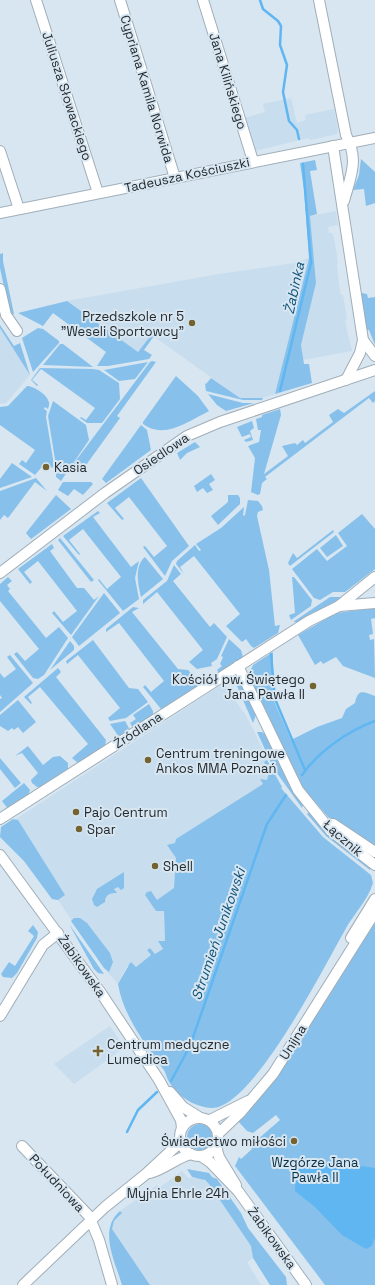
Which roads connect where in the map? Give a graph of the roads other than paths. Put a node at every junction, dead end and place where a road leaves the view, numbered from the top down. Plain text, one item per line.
1 (36, 0) edge
2 (120, 0) edge
3 (203, 0) edge
4 (319, 0) edge
5 (375, 138) edge
6 (350, 142) junction
7 (333, 146) junction
8 (0, 151) edge
9 (253, 161) junction
10 (175, 178) junction
11 (98, 193) junction
12 (344, 205) junction
13 (19, 209) junction
14 (0, 213) edge
15 (0, 289) edge
16 (17, 330) dead end
17 (363, 340) junction
18 (375, 356) edge
19 (375, 370) edge
20 (346, 380) junction
21 (0, 573) edge
22 (375, 577) edge
23 (375, 603) edge
24 (339, 606) junction
25 (238, 666) junction
26 (314, 810) junction
27 (0, 819) edge
28 (375, 852) edge
29 (0, 856) edge
30 (375, 865) edge
31 (375, 899) edge
32 (375, 912) edge
33 (58, 933) junction
34 (330, 982) junction
35 (0, 1016) edge
36 (159, 1080) junction
37 (251, 1099) junction
38 (199, 1117) junction
39 (210, 1120) junction
40 (182, 1128) junction
41 (218, 1134) junction
42 (180, 1140) junction
43 (22, 1146) dead end
44 (216, 1146) junction
45 (196, 1155) junction
46 (146, 1174) junction
47 (238, 1191) junction
48 (90, 1221) junction
49 (23, 1285) edge
50 (112, 1285) edge
51 (306, 1285) edge

1 - 11 street, Juliusza Słowackiego
2 - 10 street, Cypriana Kamila Norwida
3 - 9 street, Jana Kilińskiego
4 - 6 street
5 - 6 street, Tadeusza Kościuszki
6 - 7 street, Tadeusza Kościuszki
6 - 12 street
7 - 9 street, Tadeusza Kościuszki
7 - 12 street
8 - 13 street
9 - 10 street, Tadeusza Kościuszki
10 - 11 street, Tadeusza Kościuszki
11 - 13 street, Tadeusza Kościuszki
12 - 17 street
13 - 14 street, Tadeusza Kościuszki
15 - 16 street
17 - 18 street
17 - 20 street
19 - 20 street, Osiedlowa
20 - 21 street, Osiedlowa
22 - 24 street, Źródlana
23 - 24 street, Źródlana
24 - 25 street, Źródlana
25 - 26 street, Łącznik
25 - 27 street, Źródlana
26 - 28 street, Łącznik
26 - 30 street, Łącznik
29 - 33 street, Żabikowska
31 - 34 street, Unijna
32 - 34 street, Unijna
33 - 35 street
33 - 36 street, Żabikowska
34 - 37 street, Unijna
36 - 38 street, Żabikowska
36 - 40 street, Żabikowska
37 - 39 street, Unijna
37 - 41 street, Unijna
38 - 39 street
38 - 40 street
39 - 41 street
40 - 42 street
41 - 44 street
42 - 45 street
42 - 46 street
43 - 48 street, Południowa
44 - 45 street
44 - 47 street, Żabikowska
45 - 46 street
45 - 47 street, Żabikowska
46 - 48 street
47 - 51 street, Żabikowska
48 - 49 street
48 - 50 street, Południowa

